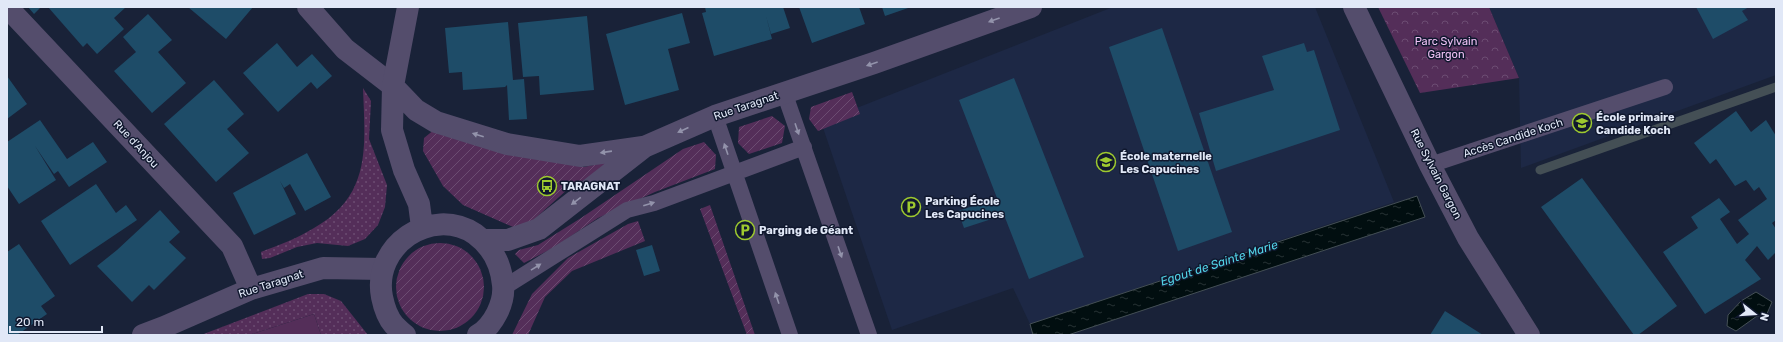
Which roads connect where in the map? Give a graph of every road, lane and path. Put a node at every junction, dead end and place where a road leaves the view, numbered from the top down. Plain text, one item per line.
1 (7, 7) edge
2 (308, 7) edge
3 (408, 7) edge
4 (1031, 7) edge
5 (1354, 7) edge
6 (393, 86) junction
7 (1665, 87) dead end
8 (784, 92) junction
9 (715, 116) junction
10 (644, 147) junction
11 (804, 147) junction
12 (1433, 171) junction
13 (734, 174) junction
14 (422, 227) junction
15 (483, 240) junction
16 (382, 269) junction
17 (503, 288) junction
18 (251, 289) junction
19 (398, 331) edge
20 (1525, 333) edge
21 (479, 334) edge
22 (143, 335) edge
23 (790, 335) edge
24 (870, 335) edge

1 - 18 street, Rue d'Anjou
2 - 6 street
3 - 6 street
4 -> 8 street, Rue Taragnat
5 - 12 street, Rue Sylvain Gargon
10 -> 6 street
6 - 14 street
7 - 12 lane, Accès Candide Koch
8 - 9 street, Rue Taragnat
8 -> 11 lane
9 -> 10 street, Rue Taragnat
13 -> 9 lane
10 -> 15 street, Rue Taragnat
11 - 13 lane
11 -> 24 lane
12 - 20 street, Rue Sylvain Gargon
17 -> 13 lane
23 -> 13 lane
14 - 15 street
14 - 16 street
15 - 17 street
16 - 18 street, Rue Taragnat
16 - 19 street
17 - 21 street
18 - 22 street, Rue Taragnat

